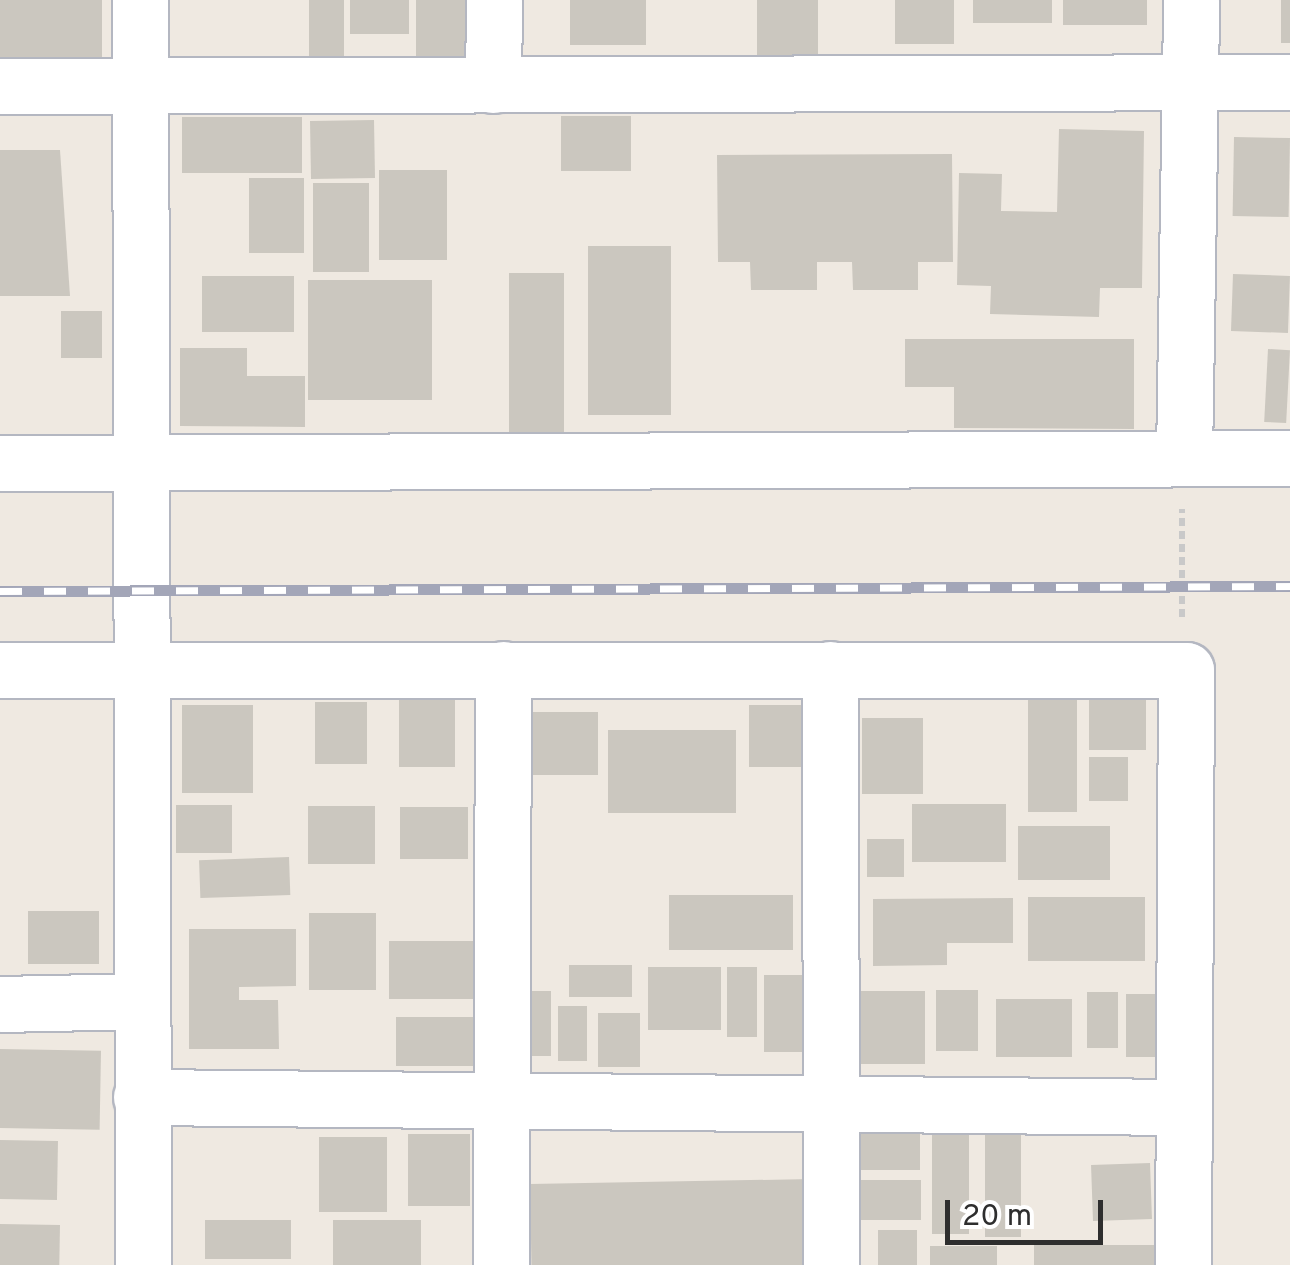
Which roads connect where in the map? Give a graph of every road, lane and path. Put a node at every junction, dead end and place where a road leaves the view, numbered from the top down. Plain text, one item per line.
1 (140, 0) edge
2 (494, 0) edge
3 (1191, 0) edge
4 (1191, 81) junction
5 (1290, 82) edge
6 (141, 84) junction
7 (0, 86) edge
8 (493, 86) junction
9 (1184, 458) junction
10 (1290, 458) edge
11 (142, 462) junction
12 (0, 463) edge
13 (142, 669) junction
14 (503, 669) junction
15 (830, 669) junction
16 (0, 670) edge
17 (1186, 670) junction
18 (141, 1002) junction
19 (0, 1004) edge
20 (141, 1097) junction
21 (502, 1100) junction
22 (830, 1104) junction
23 (1183, 1107) junction
24 (143, 1265) edge
25 (501, 1265) edge
26 (831, 1265) edge
27 (1182, 1265) edge

1 - 6 street
2 - 8 street
3 - 4 street
4 - 5 street
4 - 8 street
4 - 9 street
6 - 7 street
6 - 8 street
6 - 11 street
9 - 10 street
9 - 11 street
9 - 17 path
11 - 12 street
11 - 13 street
13 - 14 street
13 - 16 street
13 - 18 street
14 - 15 street
14 - 21 street
15 - 17 street
15 - 22 street
17 - 23 street
18 - 19 street
18 - 20 street
20 - 21 street
20 - 24 street
21 - 22 street
21 - 25 street
22 - 23 street
22 - 26 street
23 - 27 street

